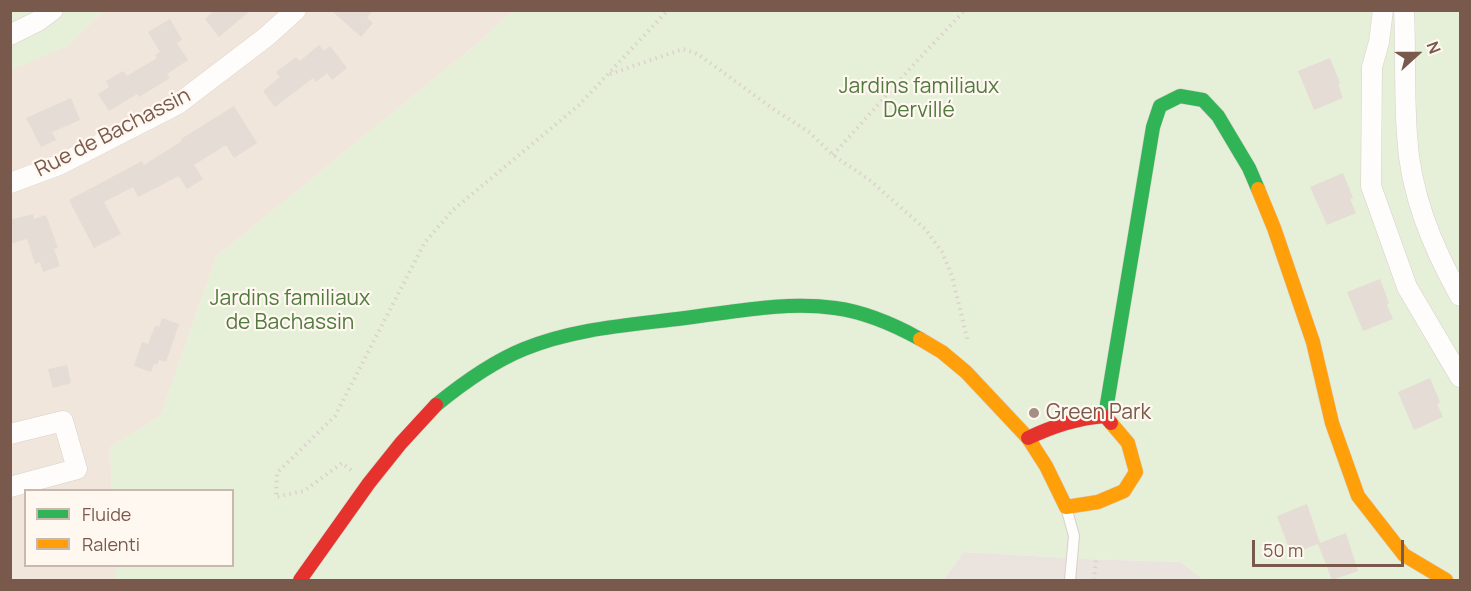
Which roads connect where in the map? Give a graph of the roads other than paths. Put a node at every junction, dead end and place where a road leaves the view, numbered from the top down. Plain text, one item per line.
1 (53, 10) edge
2 (296, 10) edge
3 (1383, 10) edge
4 (1404, 10) edge
5 (10, 35) edge
6 (10, 183) edge
7 (1461, 296) edge
8 (1461, 377) edge
9 (1105, 416) junction
10 (10, 434) edge
11 (1028, 438) junction
12 (10, 487) edge
13 (1066, 507) junction
14 (300, 580) edge
15 (1070, 580) edge
16 (1446, 580) edge

1 - 5 street
2 - 6 street, Rue de Bachassin
3 - 8 street
4 - 7 street
9 - 11 street
9 - 13 street
9 - 16 street
10 - 12 street
11 - 13 street
11 - 14 street
13 - 15 lane

